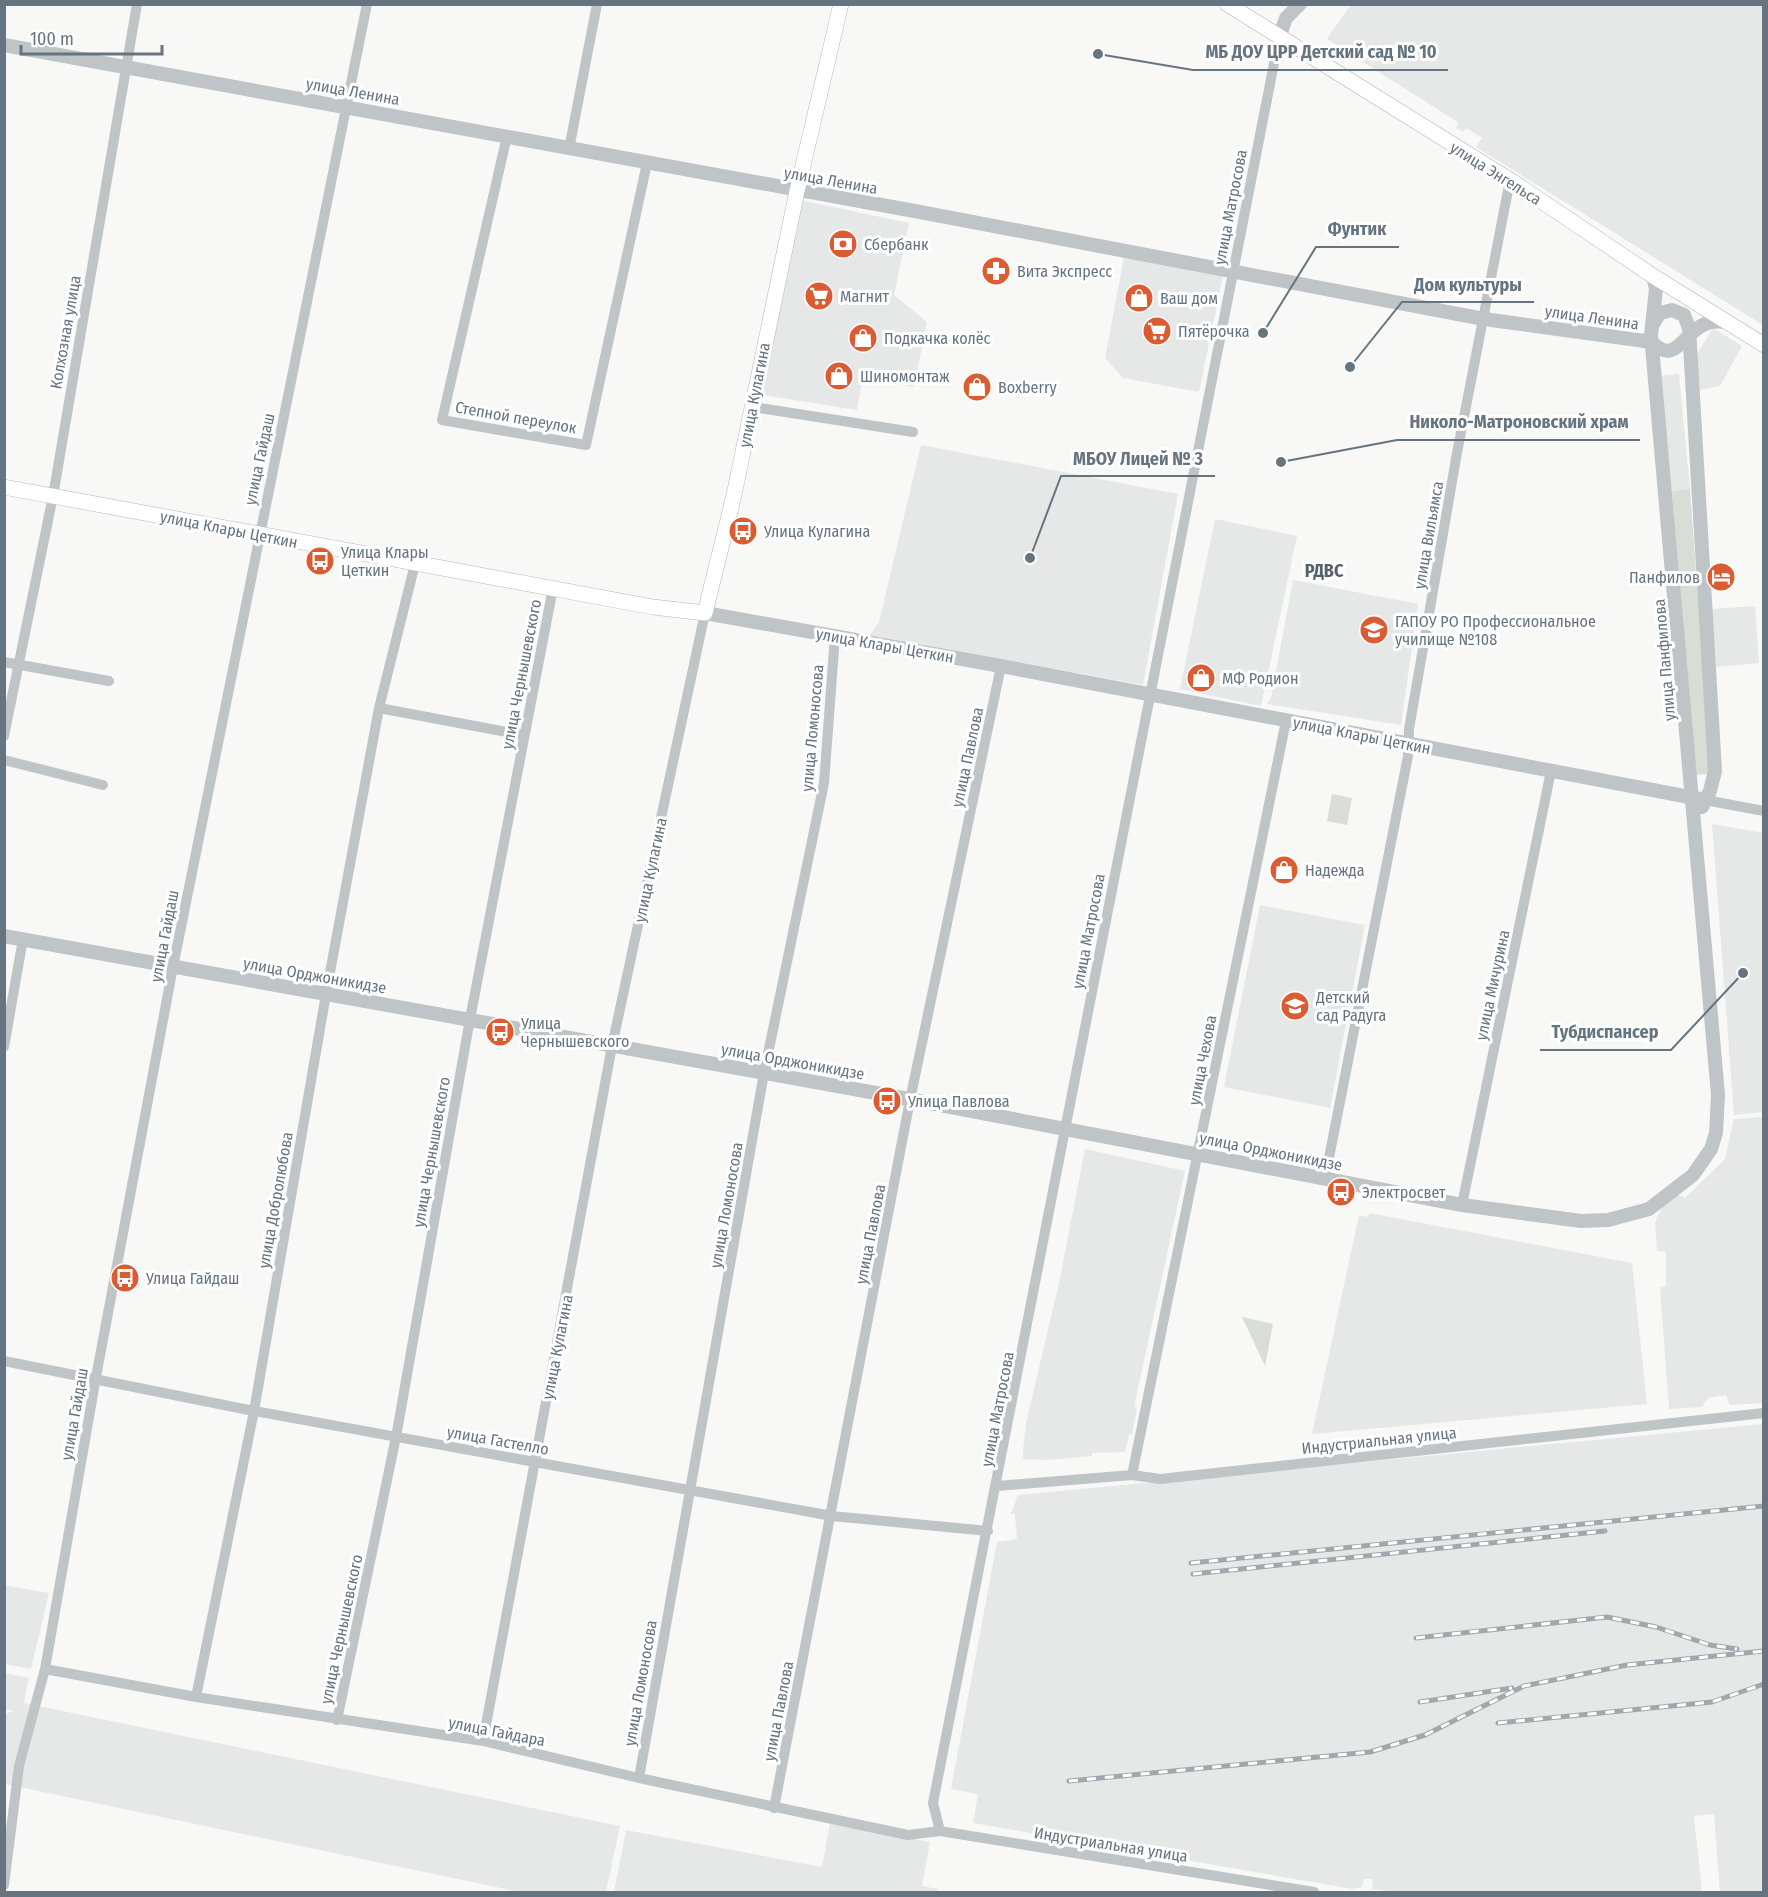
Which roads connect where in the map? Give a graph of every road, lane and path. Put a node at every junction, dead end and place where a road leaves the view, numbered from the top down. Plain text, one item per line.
1 (137, 4) edge
2 (367, 4) edge
3 (597, 4) edge
4 (841, 4) edge
5 (1227, 4) edge
6 (1300, 4) edge
7 (1279, 38) junction
8 (4, 45) edge
9 (126, 68) junction
10 (346, 107) junction
11 (507, 136) junction
12 (569, 149) junction
13 (647, 163) junction
14 (1510, 180) junction
15 (797, 191) junction
16 (1233, 272) junction
17 (1653, 276) junction
18 (1687, 297) junction
19 (1484, 319) junction
20 (1728, 322) junction
21 (1652, 326) junction
22 (1689, 332) junction
23 (1652, 342) junction
24 (1764, 345) edge
25 (753, 407) junction
26 (913, 432) dead end
27 (4, 487) edge
28 (53, 496) junction
29 (258, 534) junction
30 (415, 564) junction
31 (553, 588) junction
32 (705, 613) junction
33 (835, 636) junction
34 (4, 662) edge
35 (18, 664) junction
36 (1001, 666) junction
37 (109, 681) dead end
38 (1151, 695) junction
39 (379, 708) junction
40 (1286, 721) junction
41 (523, 735) junction
42 (4, 736) edge
43 (1408, 745) junction
44 (4, 760) edge
45 (1551, 771) junction
46 (103, 785) dead end
47 (1699, 799) junction
48 (1764, 811) edge
49 (4, 936) edge
50 (23, 939) junction
51 (173, 967) junction
52 (326, 994) junction
53 (470, 1019) junction
54 (612, 1046) junction
55 (4, 1047) edge
56 (764, 1073) junction
57 (910, 1100) junction
58 (1064, 1129) junction
59 (1716, 1133) joint
60 (1198, 1154) junction
61 (1325, 1178) junction
62 (1462, 1205) junction
63 (4, 1361) edge
64 (96, 1377) junction
65 (254, 1411) junction
66 (1764, 1413) edge
67 (396, 1437) junction
68 (535, 1463) junction
69 (1132, 1475) junction
70 (997, 1486) junction
71 (690, 1490) junction
72 (832, 1516) junction
73 (988, 1531) junction
74 (45, 1669) junction
75 (196, 1697) junction
76 (337, 1720) junction
77 (483, 1741) junction
78 (639, 1778) junction
79 (774, 1808) junction
80 (940, 1831) junction
81 (5, 1880) edge
82 (1314, 1893) edge

1 - 9 street, Колхозная улица
2 - 10 street, улица Гайдаш
3 - 12 street
4 - 15 main road, улица Кулагина
5 - 7 main road, улица Энгельса
6 - 7 street
7 - 14 main road, улица Энгельса
7 - 16 street, улица Матросова
8 - 9 street, улица Ленина
9 - 10 street, улица Ленина
9 - 28 street, Колхозная улица
10 - 11 street, улица Ленина
10 - 29 street, улица Гайдаш
11 - 12 street, улица Ленина
11 - 13 street, Степной переулок
12 - 13 street, улица Ленина
13 - 15 street, улица Ленина
14 - 17 main road, улица Энгельса
14 - 19 street, улица Вильямса
15 - 16 street, улица Ленина
15 - 25 main road, улица Кулагина
16 - 19 street, улица Ленина
16 - 38 street, улица Матросова
17 - 18 main road, улица Энгельса
17 - 21 street, улица Панфилова
18 - 20 main road, улица Энгельса
18 - 22 street, улица Панфилова
19 - 23 street, улица Ленина
19 - 43 street, улица Вильямса
20 - 22 street
20 - 24 main road, улица Энгельса
21 - 22 street
21 - 23 street, улица Панфилова
22 - 23 street
22 - 47 street, улица Панфилова
23 - 47 street, улица Панфилова
25 - 26 street
25 - 32 main road, улица Кулагина
27 - 28 main road, улица Клары Цеткин
28 - 29 main road, улица Клары Цеткин
28 - 35 street, Колхозная улица
29 - 30 main road, улица Клары Цеткин
29 - 51 street, улица Гайдаш
30 - 31 main road, улица Клары Цеткин
30 - 39 street, улица Добролюбова
31 - 32 main road, улица Клары Цеткин
31 - 41 street, улица Чернышевского
32 - 33 street, улица Клары Цеткин
32 - 54 street, улица Кулагина
33 - 36 street, улица Клары Цеткин
33 - 56 street, улица Ломоносова
34 - 35 street
35 - 37 street
35 - 42 street, Колхозная улица
36 - 38 street, улица Клары Цеткин
36 - 57 street, улица Павлова
38 - 40 street, улица Клары Цеткин
38 - 58 street, улица Матросова
39 - 41 street
39 - 52 street, улица Добролюбова
40 - 43 street, улица Клары Цеткин
40 - 60 street, улица Чехова
41 - 53 street, улица Чернышевского
43 - 45 street, улица Клары Цеткин
43 - 61 street, улица Вильямса
44 - 46 street
45 - 47 street, улица Клары Цеткин
45 - 62 street, улица Мичурина
47 - 48 street, улица Клары Цеткин
47 - 59 street, улица Панфилова
49 - 50 street, улица Орджоникидзе
50 - 51 street, улица Орджоникидзе
50 - 55 street
51 - 52 street, улица Орджоникидзе
51 - 64 street, улица Гайдаш
52 - 53 street, улица Орджоникидзе
52 - 65 street, улица Добролюбова
53 - 54 street, улица Орджоникидзе
53 - 67 street, улица Чернышевского
54 - 56 street, улица Орджоникидзе
54 - 68 street, улица Кулагина
56 - 57 street, улица Орджоникидзе
56 - 71 street, улица Ломоносова
57 - 58 street, улица Орджоникидзе
57 - 72 street, улица Павлова
58 - 60 street, улица Орджоникидзе
58 - 70 street, улица Матросова
59 - 62 street, улица Орджоникидзе
60 - 61 street, улица Орджоникидзе
60 - 69 street, улица Чехова
61 - 62 street, улица Орджоникидзе
63 - 64 street, улица Гастелло
64 - 65 street, улица Гастелло
64 - 74 street, улица Гайдаш
65 - 67 street, улица Гастелло
65 - 75 street, улица Добролюбова
66 - 69 street, Индустриальная улица
67 - 68 street, улица Гастелло
67 - 76 street, улица Чернышевского
68 - 71 street, улица Гастелло
68 - 77 street, улица Кулагина
69 - 70 street, Индустриальная улица
70 - 73 street, улица Матросова
71 - 72 street, улица Гастелло
71 - 78 street, улица Ломоносова
72 - 73 street, улица Гастелло
72 - 79 street, улица Павлова
73 - 80 street, улица Матросова
74 - 75 street, улица Гайдара
74 - 81 street, улица Гайдаш
75 - 76 street, улица Гайдара
76 - 77 street, улица Гайдара
77 - 78 street, улица Гайдара
78 - 79 street, улица Гайдара
79 - 80 street, улица Гайдара
80 - 82 street, Индустриальная улица

